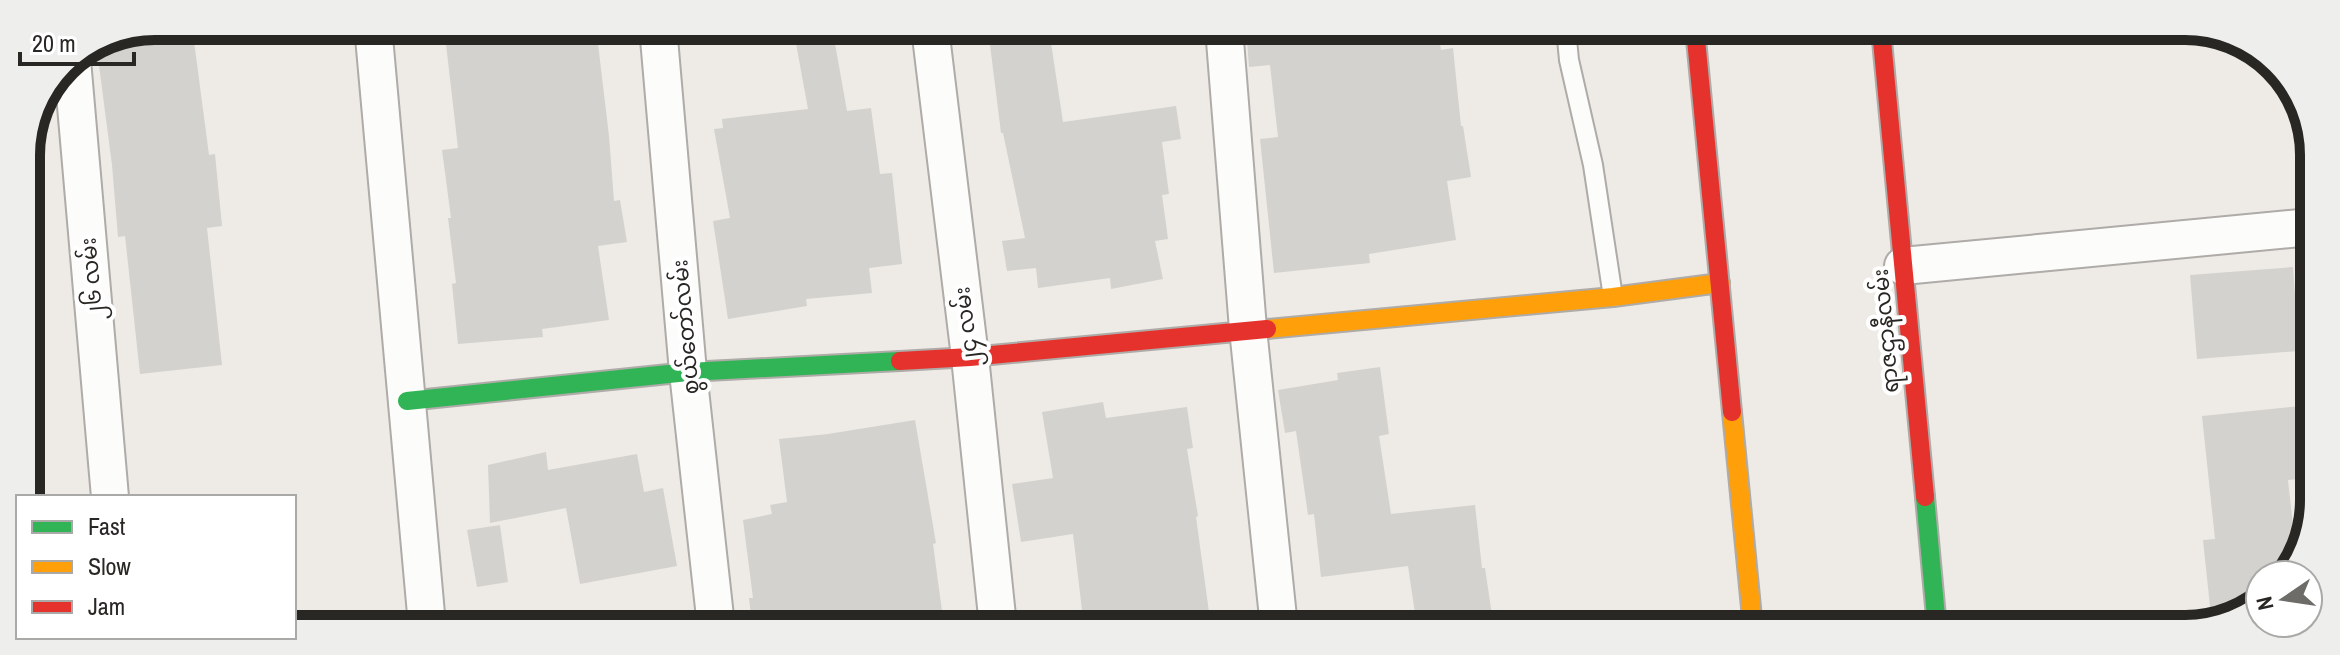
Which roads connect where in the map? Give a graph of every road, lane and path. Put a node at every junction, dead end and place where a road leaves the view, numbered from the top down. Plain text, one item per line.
1 (374, 40) edge
2 (659, 40) edge
3 (931, 40) edge
4 (1225, 40) edge
5 (1567, 40) edge
6 (1696, 40) edge
7 (1882, 40) edge
8 (73, 75) edge
9 (2300, 228) edge
10 (1903, 266) junction
11 (1720, 283) junction
12 (1613, 297) junction
13 (1248, 329) junction
14 (970, 357) junction
15 (688, 372) junction
16 (407, 401) junction
17 (110, 495) edge
18 (426, 615) edge
19 (715, 615) edge
20 (997, 615) edge
21 (1278, 615) edge
22 (1752, 615) edge
23 (1936, 615) edge

1 - 16 street
2 - 15 street, စွယ်တော်လမ်း
3 - 14 street, ၂၄ လမ်း
4 - 13 street
5 - 12 lane
6 - 11 street
7 - 10 street, ရာဇဌာနီလမ်း
8 - 17 street, ၂၆ လမ်း
9 - 10 street
10 - 23 street, ရာဇဌာနီလမ်း
11 - 12 street
11 - 22 street
12 - 13 street
13 - 14 street
13 - 21 street
14 - 15 street
14 - 20 street, ၂၄ လမ်း
15 - 16 street
15 - 19 street, စွယ်တော်လမ်း
16 - 18 street

